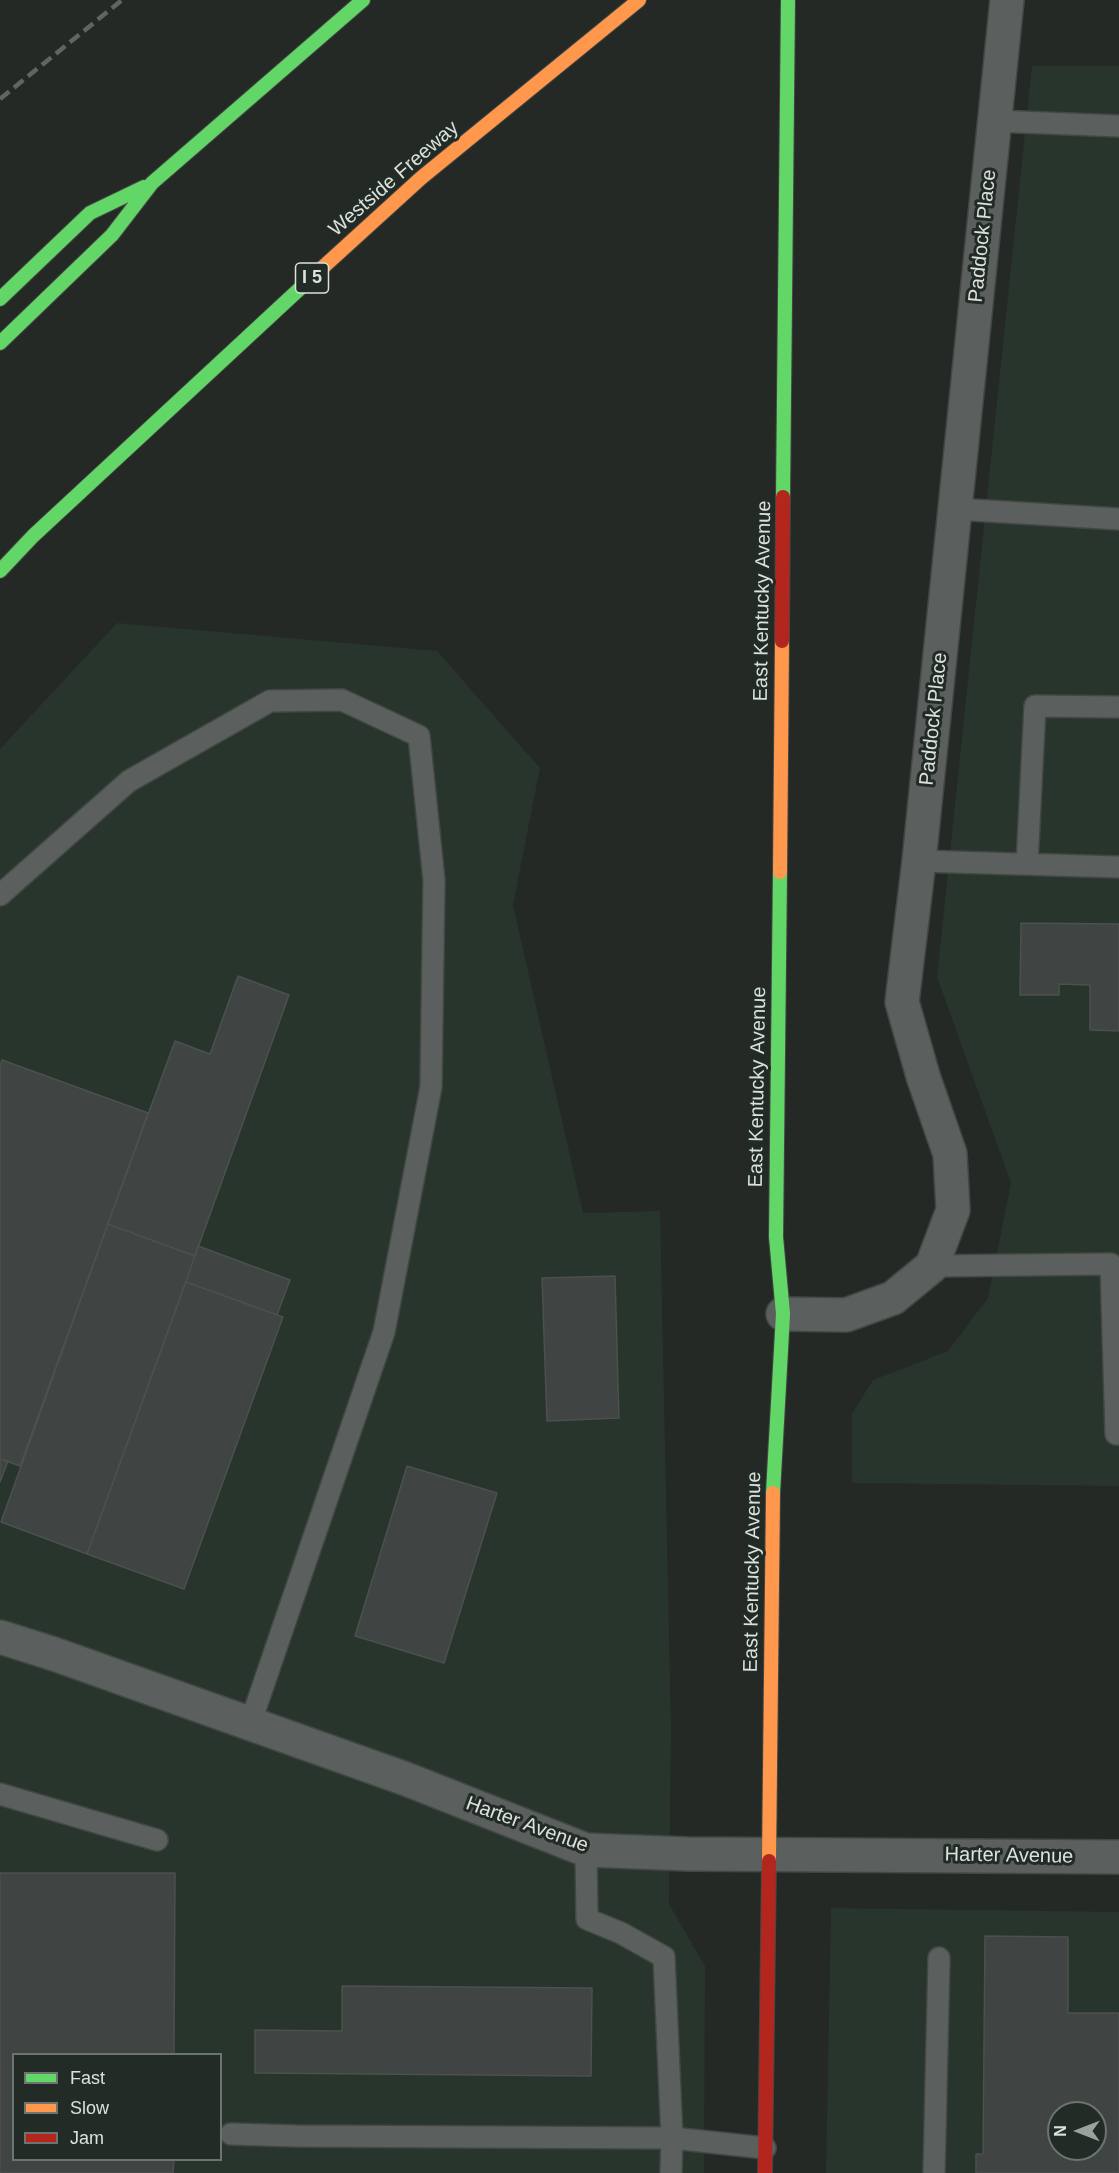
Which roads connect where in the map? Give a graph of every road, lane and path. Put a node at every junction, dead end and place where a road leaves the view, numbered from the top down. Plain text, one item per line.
1 (363, 0) edge
2 (639, 0) edge
3 (1007, 0) edge
4 (788, 7) edge
5 (995, 121) junction
6 (1119, 126) edge
7 (152, 183) junction
8 (0, 299) edge
9 (0, 343) edge
10 (955, 509) junction
11 (1119, 519) edge
12 (0, 571) edge
13 (1119, 707) edge
14 (919, 861) junction
15 (1027, 864) junction
16 (1119, 867) edge
17 (0, 895) edge
18 (932, 1266) junction
19 (783, 1314) junction
20 (1119, 1434) edge
21 (0, 1637) edge
22 (250, 1724) junction
23 (0, 1794) edge
24 (157, 1840) dead end
25 (586, 1850) junction
26 (768, 1854) junction
27 (1119, 1857) edge
28 (939, 1959) dead end
29 (231, 2134) dead end
30 (672, 2138) junction
31 (765, 2148) junction
32 (671, 2173) edge
33 (765, 2173) edge
34 (934, 2173) edge

1 - 7 main road
2 - 12 main road, Westside Freeway / I 5
3 - 5 street, Paddock Place
4 - 19 main road, East Kentucky Avenue
5 - 6 lane
5 - 10 street, Paddock Place
7 - 8 main road
7 - 9 main road
10 - 11 lane
10 - 14 street, Paddock Place
13 - 15 lane
14 - 15 lane
14 - 18 street, Paddock Place
15 - 16 lane
17 - 22 lane
18 - 19 street
18 - 20 lane
19 - 26 main road, East Kentucky Avenue
21 - 22 street, Harter Avenue
22 - 25 street, Harter Avenue
23 - 24 lane
25 - 26 street, Harter Avenue
25 - 30 lane
26 - 27 street, Harter Avenue
26 - 31 main road, East Kentucky Avenue
28 - 34 lane
29 - 30 lane
30 - 31 lane
30 - 32 lane
31 - 33 main road, East Kentucky Avenue

